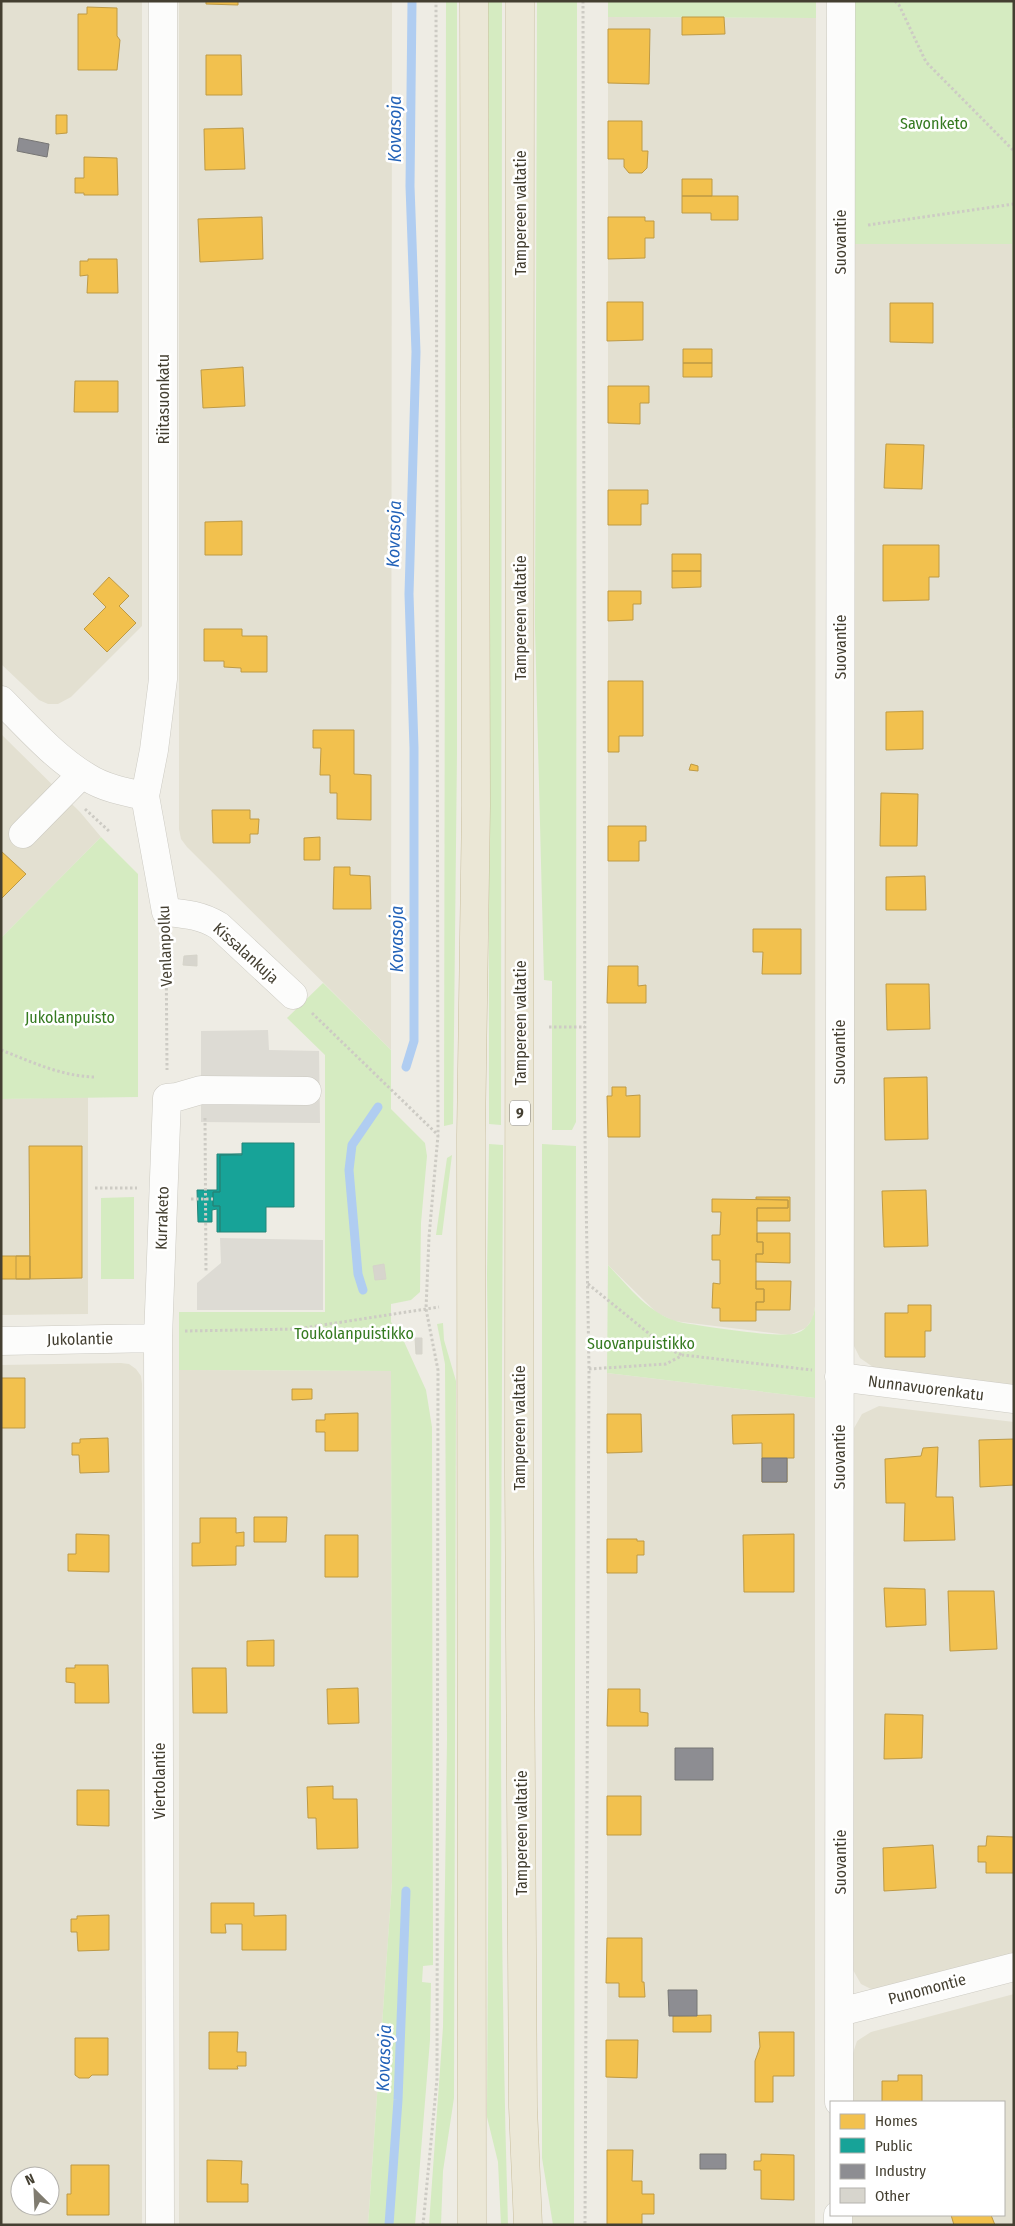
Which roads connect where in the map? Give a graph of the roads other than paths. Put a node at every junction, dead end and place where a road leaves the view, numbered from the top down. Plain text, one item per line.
1 (163, 1) edge
2 (474, 1) edge
3 (520, 1) edge
4 (841, 1) edge
5 (1, 700) edge
6 (82, 774) junction
7 (145, 796) junction
8 (23, 834) dead end
9 (166, 912) joint
10 (294, 995) road end
11 (307, 1091) dead end
12 (158, 1338) junction
13 (1, 1341) edge
14 (839, 1377) junction
15 (1014, 1399) edge
16 (1014, 1967) edge
17 (840, 2012) junction
18 (839, 2101) edge
19 (160, 2225) edge
20 (472, 2225) edge
21 (528, 2225) edge

1 - 7 street, Riitasuonkatu
2 - 20 highway
3 - 21 highway, Tampereen valtatie / 9
4 - 14 street, Suovantie
5 - 6 street
6 - 7 street
6 - 8 street
7 - 9 street, Venlanpolku
9 - 10 street, Kissalankuja
11 - 12 street, Kurraketo
12 - 13 street, Jukolantie
12 - 19 street, Viertolantie
14 - 15 street, Nunnavuorenkatu
14 - 17 street, Suovantie
16 - 17 street, Punomontie
17 - 18 street, Suovantie

